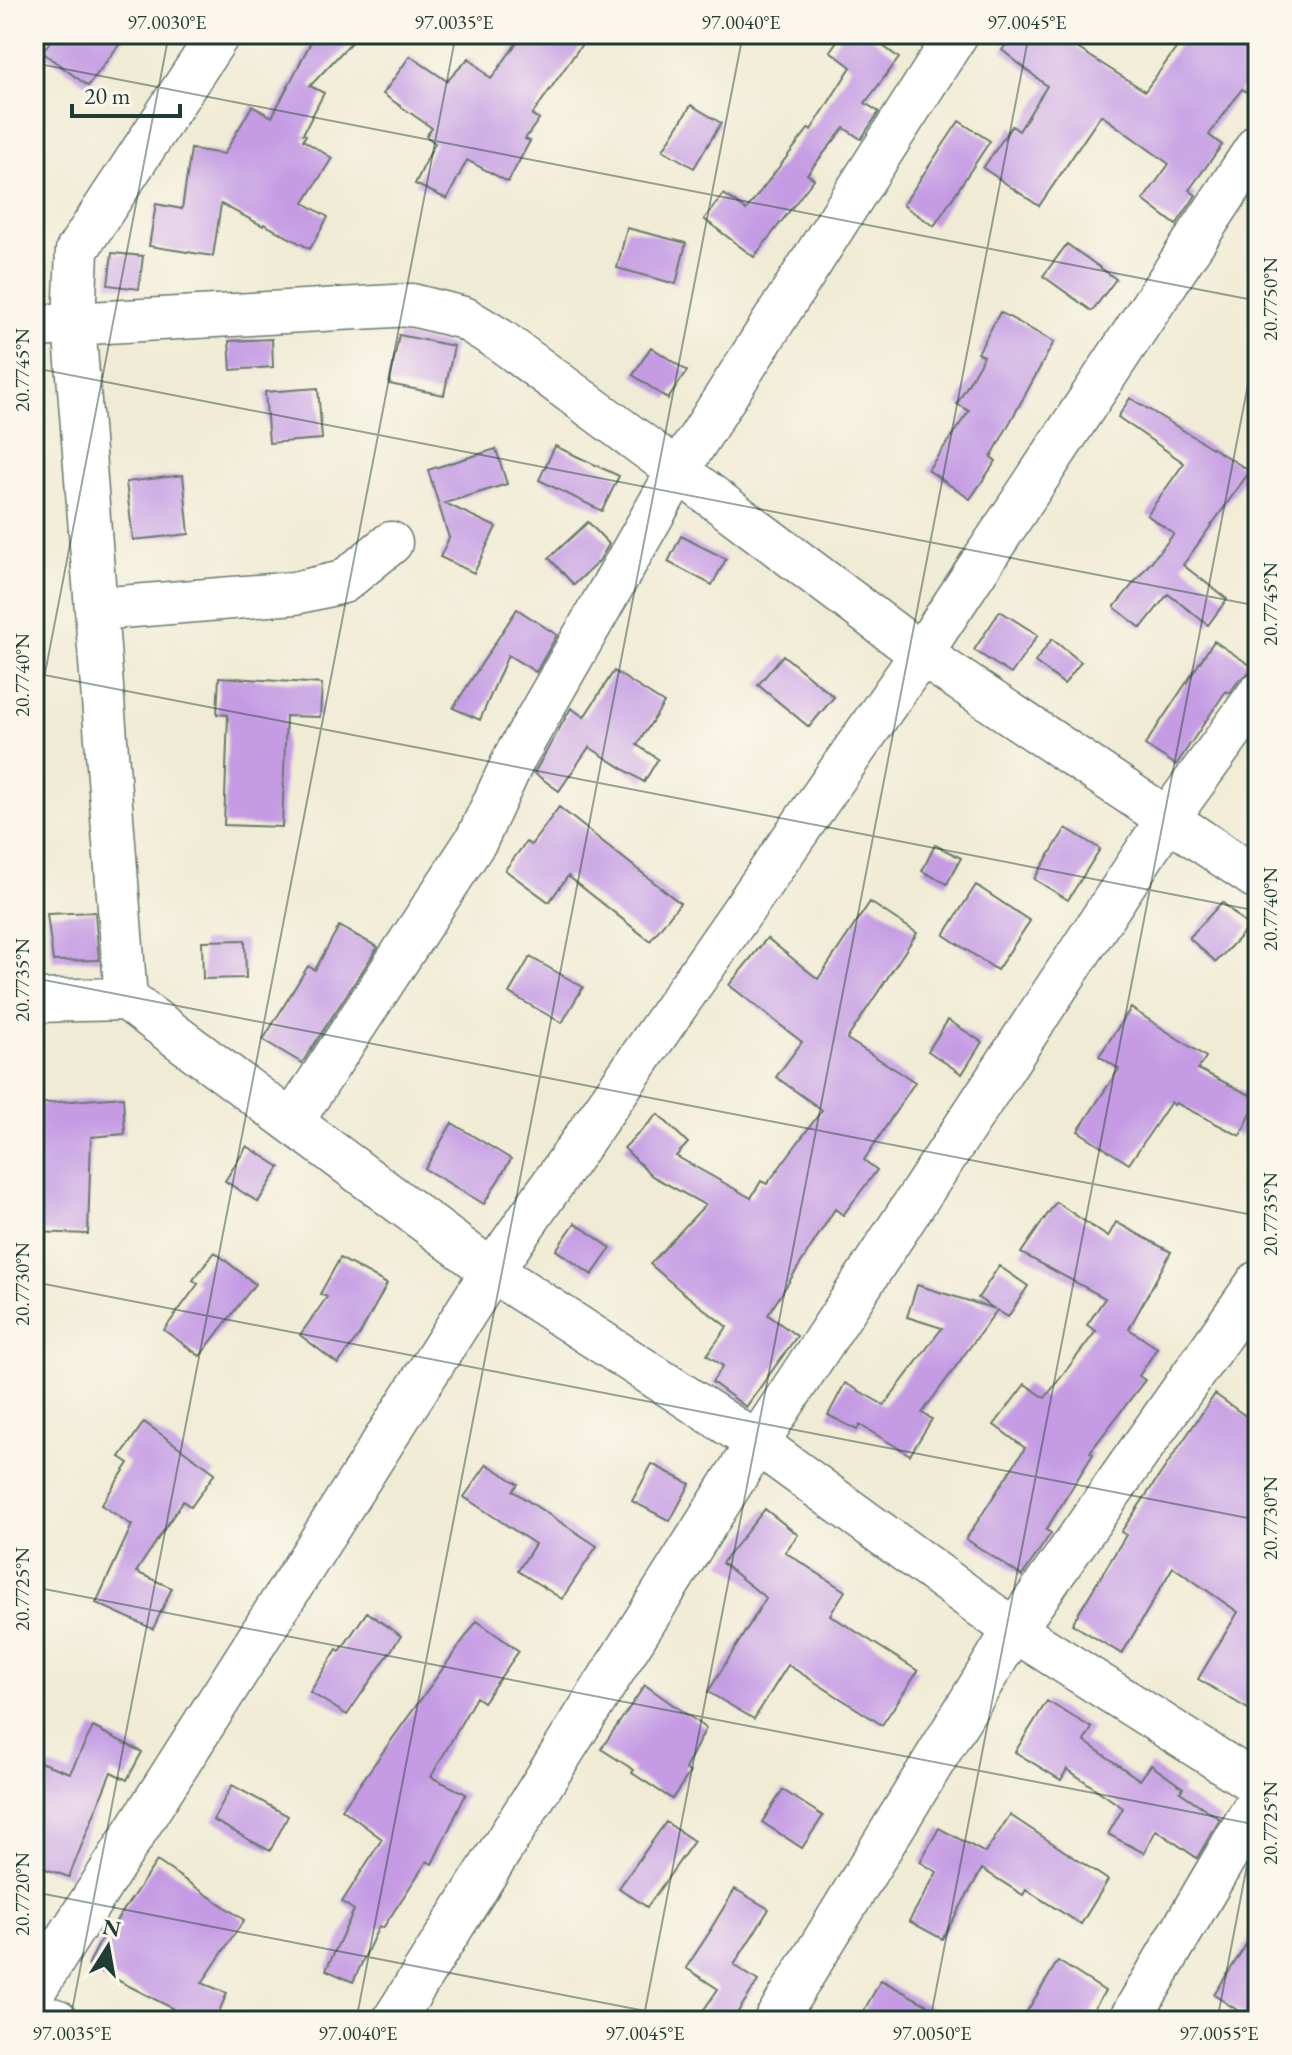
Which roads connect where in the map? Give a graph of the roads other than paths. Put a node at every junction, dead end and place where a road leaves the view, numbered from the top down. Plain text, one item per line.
1 (219, 34) edge
2 (957, 34) edge
3 (1258, 145) edge
4 (54, 325) edge
5 (678, 471) junction
6 (391, 543) dead end
7 (96, 609) junction
8 (921, 654) junction
9 (1258, 695) edge
10 (1168, 818) junction
11 (1258, 879) edge
12 (126, 999) junction
13 (34, 1001) edge
14 (292, 1122) junction
15 (492, 1271) junction
16 (1258, 1282) edge
17 (757, 1443) junction
18 (1014, 1630) junction
19 (1258, 1785) edge
20 (1258, 1801) edge
21 (34, 1991) edge
22 (34, 2013) edge
23 (58, 2021) edge
24 (393, 2021) edge
25 (775, 2021) edge
26 (1129, 2021) edge

1 - 4 street
2 - 5 street
3 - 8 street
4 - 5 street
4 - 7 street
5 - 8 street
5 - 14 street
6 - 7 street
7 - 12 street
8 - 10 street
8 - 15 street
9 - 10 street
10 - 11 street
10 - 17 street
12 - 13 street
12 - 14 street
14 - 15 street
15 - 17 street
15 - 21 street
16 - 18 street
17 - 18 street
17 - 24 street
18 - 19 street
18 - 25 street
20 - 26 street
22 - 23 street

